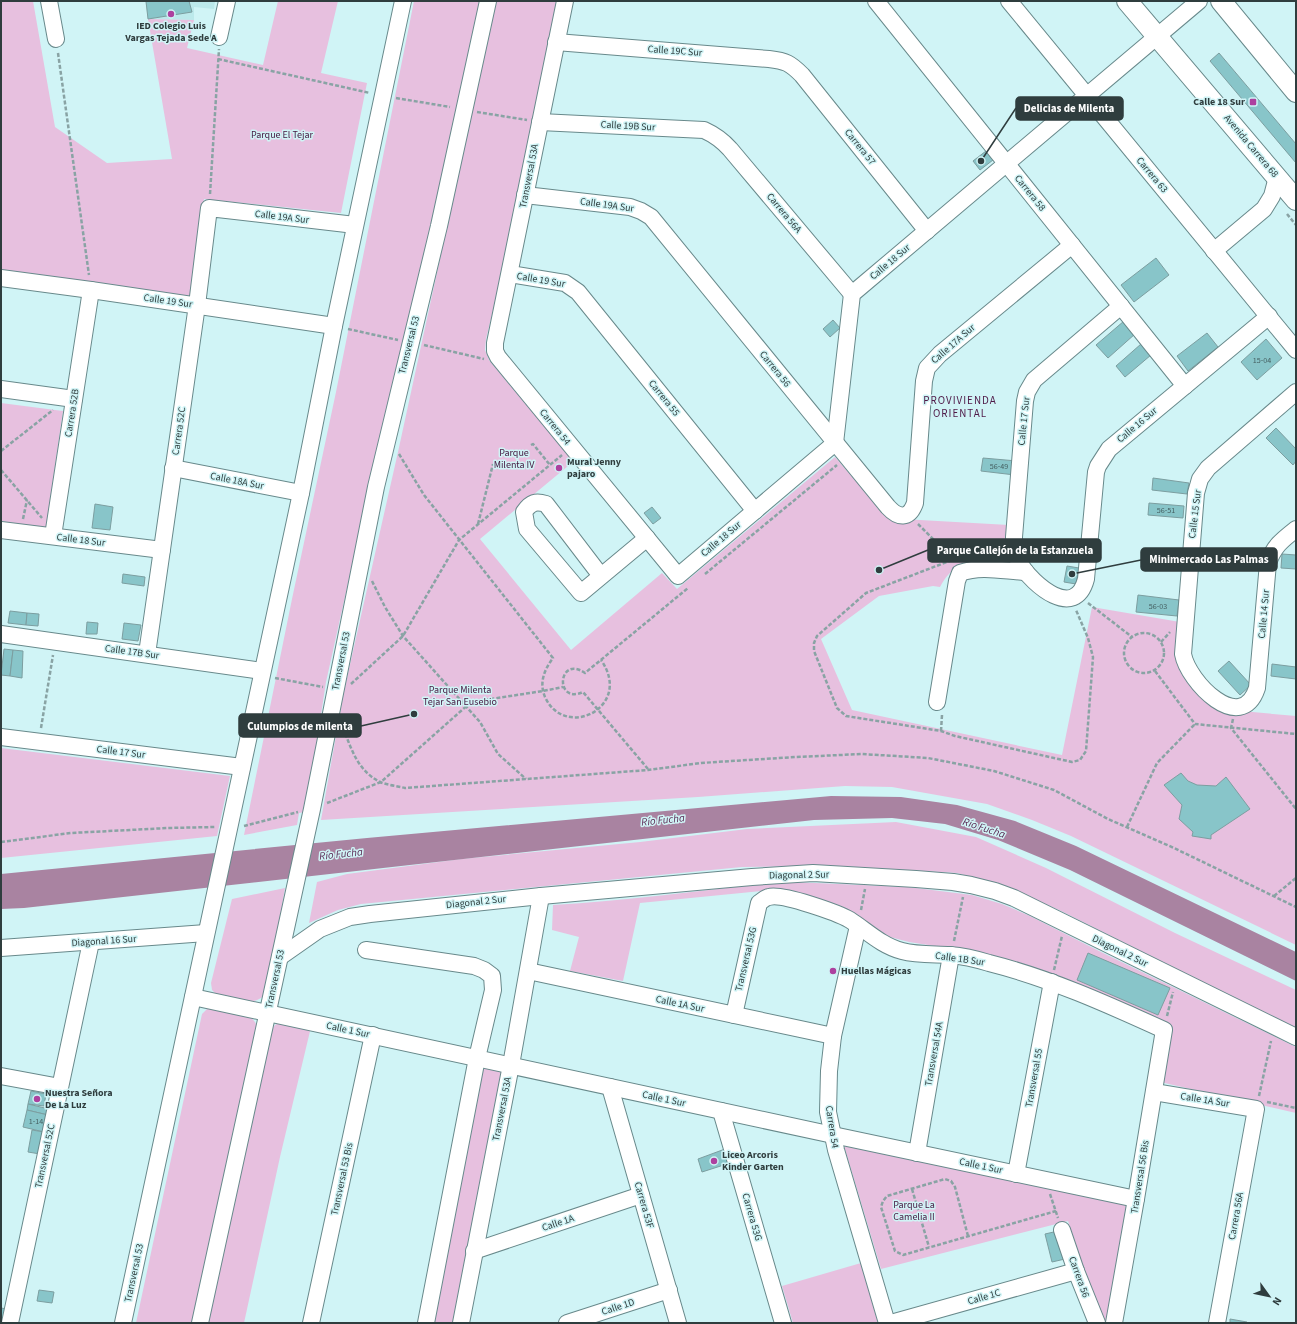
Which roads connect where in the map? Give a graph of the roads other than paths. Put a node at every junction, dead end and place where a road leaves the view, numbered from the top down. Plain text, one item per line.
1 (49, 1) edge
2 (227, 1) edge
3 (402, 1) edge
4 (488, 1) edge
5 (565, 1) edge
6 (876, 1) edge
7 (1008, 1) edge
8 (1127, 1) edge
9 (1199, 1) edge
10 (1221, 1) edge
11 (1158, 36) junction
12 (219, 37) road end
13 (56, 39) road end
14 (556, 42) junction
15 (792, 65) joint
16 (1296, 92) edge
17 (1087, 96) junction
18 (540, 122) junction
19 (715, 135) joint
20 (1006, 164) junction
21 (1277, 177) junction
22 (525, 195) junction
23 (1296, 200) edge
24 (209, 208) joint
25 (642, 211) joint
26 (355, 225) junction
27 (927, 231) junction
28 (1072, 245) junction
29 (1214, 251) junction
30 (510, 274) junction
31 (1, 278) edge
32 (571, 286) joint
33 (91, 290) junction
34 (852, 294) junction
35 (197, 305) junction
36 (1121, 306) junction
37 (1269, 316) junction
38 (334, 326) junction
39 (1296, 350) edge
40 (496, 351) joint
41 (1185, 386) junction
42 (1, 389) edge
43 (1296, 392) edge
44 (71, 399) junction
45 (835, 443) junction
46 (173, 468) junction
47 (301, 493) junction
48 (755, 511) junction
49 (910, 512) joint
50 (1296, 529) edge
51 (1, 530) edge
52 (54, 534) junction
53 (647, 538) junction
54 (162, 550) junction
55 (1026, 572) junction
56 (601, 576) junction
57 (678, 576) joint
58 (1, 634) edge
59 (147, 654) junction
60 (262, 673) junction
61 (937, 702) dead end
62 (1245, 705) joint
63 (1, 737) edge
64 (242, 767) junction
65 (541, 896) junction
66 (759, 903) joint
67 (858, 926) junction
68 (206, 933) junction
69 (91, 942) junction
70 (1, 948) edge
71 (366, 950) dead end
72 (951, 955) junction
73 (280, 957) junction
74 (528, 972) junction
75 (1052, 982) junction
76 (193, 996) junction
77 (268, 1013) junction
78 (734, 1015) junction
79 (1164, 1030) joint
80 (373, 1036) junction
81 (833, 1036) junction
82 (1296, 1037) edge
83 (477, 1058) junction
84 (511, 1065) junction
85 (1, 1076) edge
86 (60, 1086) junction
87 (610, 1087) junction
88 (1154, 1092) junction
89 (1257, 1104) joint
90 (721, 1111) junction
91 (833, 1135) junction
92 (917, 1153) junction
93 (1016, 1174) junction
94 (641, 1195) junction
95 (1136, 1199) junction
96 (1062, 1230) road end
97 (474, 1251) junction
98 (1076, 1272) junction
99 (669, 1290) junction
100 (10, 1323) edge
101 (123, 1323) edge
102 (200, 1323) edge
103 (311, 1323) edge
104 (426, 1323) edge
105 (461, 1323) edge
106 (567, 1323) edge
107 (678, 1323) edge
108 (783, 1323) edge
109 (887, 1323) edge
110 (892, 1323) edge
111 (1097, 1323) edge
112 (1114, 1323) edge
113 (1217, 1323) edge

1 - 13 street
2 - 12 street
3 - 26 street, Transversal 53
4 - 73 street, Transversal 53
5 - 14 street, Transversal 53A
6 - 20 street, Carrera 58
7 - 17 street, Carrera 63
8 - 11 main road, Avenida Carrera 68
9 - 11 street, Calle 18 Sur
10 - 16 main road
11 - 17 street, Calle 18 Sur
11 - 21 main road, Avenida Carrera 68
14 - 15 street, Calle 19C Sur
14 - 18 street, Transversal 53A
15 - 27 street, Carrera 57
17 - 20 street, Calle 18 Sur
17 - 29 street, Carrera 63
18 - 19 street, Calle 19B Sur
18 - 22 street, Transversal 53A
19 - 34 street, Carrera 56A
20 - 27 street, Calle 18 Sur
20 - 28 street, Carrera 58
21 - 23 main road, Avenida Carrera 68
21 - 29 street
22 - 25 street, Calle 19A Sur
22 - 30 street, Transversal 53A
24 - 26 street, Calle 19A Sur
24 - 35 street, Carrera 52C
25 - 45 street, Carrera 56
26 - 38 street, Transversal 53
27 - 34 street, Calle 18 Sur
28 - 36 street, Carrera 58
28 - 49 street, Calle 17A Sur
29 - 37 street, Carrera 63
30 - 32 street, Calle 19 Sur
30 - 40 street, Transversal 53A
31 - 33 street, Calle 19 Sur
32 - 48 street, Carrera 55
33 - 35 street, Calle 19 Sur
33 - 44 street, Carrera 52B
34 - 45 street
35 - 38 street, Calle 19 Sur
35 - 46 street, Carrera 52C
36 - 41 street, Carrera 58
36 - 55 street, Calle 17 Sur
37 - 39 street, Carrera 63
37 - 41 street, Calle 16 Sur
38 - 47 street, Transversal 53
40 - 53 street, Carrera 54
41 - 55 street, Calle 16 Sur
42 - 44 street
43 - 62 street, Calle 15 Sur
44 - 52 street, Carrera 52B
45 - 48 street, Calle 18 Sur
45 - 49 street, Carrera 56
46 - 47 street, Calle 18A Sur
46 - 54 street, Carrera 52C
47 - 60 street, Transversal 53
48 - 57 street, Calle 18 Sur
50 - 62 street, Calle 14 Sur
51 - 52 street, Calle 18 Sur
52 - 54 street, Calle 18 Sur
53 - 56 street
53 - 57 street, Carrera 54
54 - 59 street, Carrera 52C
55 - 61 street
56 - 56 street
58 - 59 street, Calle 17B Sur
59 - 60 street, Calle 17B Sur
60 - 64 street, Transversal 53
63 - 64 street, Calle 17 Sur
64 - 68 street, Transversal 53
65 - 73 street, Diagonal 2 Sur
65 - 74 street, Transversal 53A
65 - 82 street, Diagonal 2 Sur
66 - 67 street, Calle 1B Sur
66 - 78 street, Transversal 53G
67 - 72 street, Calle 1B Sur
67 - 81 street, Carrera 54
68 - 69 street, Diagonal 16 Sur
68 - 76 street, Transversal 53
69 - 70 street, Diagonal 16 Sur
69 - 86 street, Transversal 52C
71 - 83 street
72 - 75 street, Calle 1B Sur
72 - 92 street, Transversal 54A
73 - 77 street, Transversal 53
74 - 78 street, Calle 1A Sur
74 - 84 street, Transversal 53A
75 - 79 street, Calle 1B Sur
75 - 93 street, Transversal 55
76 - 77 street, Calle 1 Sur
76 - 101 street, Transversal 53
77 - 80 street, Calle 1 Sur
77 - 102 street, Transversal 53
78 - 81 street, Calle 1A Sur
79 - 88 street, Transversal 56 Bis
80 - 83 street, Calle 1 Sur
80 - 103 street, Transversal 53 Bis
81 - 91 street, Carrera 54
83 - 84 street, Calle 1 Sur
83 - 104 street
84 - 87 street, Calle 1 Sur
84 - 97 street, Transversal 53A
85 - 86 street
86 - 100 street, Transversal 52C
87 - 90 street, Calle 1 Sur
87 - 94 street, Carrera 53F
88 - 89 street, Calle 1A Sur
88 - 95 street, Transversal 56 Bis
89 - 113 street, Carrera 56A
90 - 91 street, Calle 1 Sur
90 - 108 street, Carrera 53G
91 - 92 street, Calle 1 Sur
91 - 109 street, Carrera 54
92 - 93 street, Calle 1 Sur
93 - 95 street, Calle 1 Sur
94 - 97 street, Calle 1A
94 - 99 street, Carrera 53F
95 - 112 street, Transversal 56 Bis
96 - 98 street, Carrera 56
97 - 105 street, Transversal 53A
98 - 110 street, Calle 1C
98 - 111 street, Carrera 56
99 - 106 street, Calle 1D
99 - 107 street, Carrera 53F

